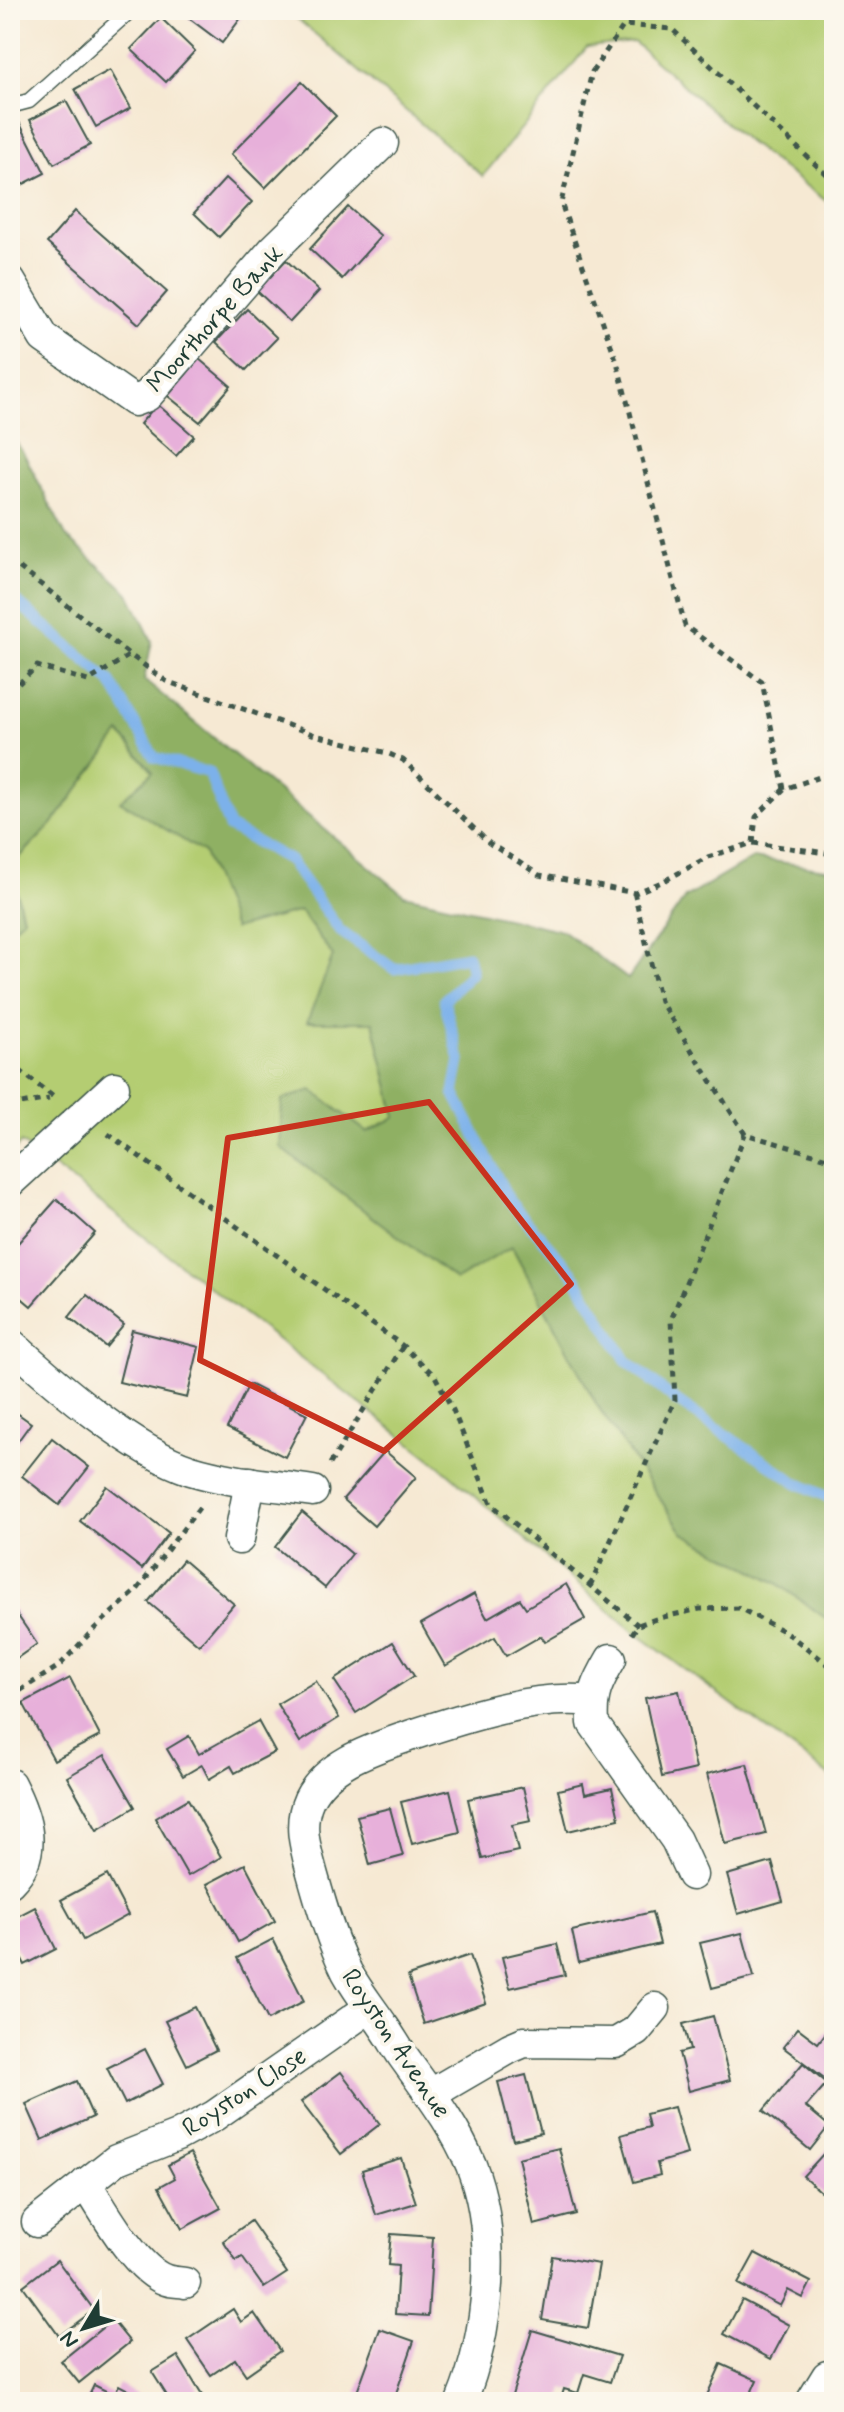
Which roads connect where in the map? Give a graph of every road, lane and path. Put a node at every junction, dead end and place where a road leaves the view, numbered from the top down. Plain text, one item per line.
1 (131, 10) edge
2 (10, 106) edge
3 (383, 143) dead end
4 (834, 182) edge
5 (10, 281) edge
6 (10, 560) edge
7 (130, 655) junction
8 (10, 692) edge
9 (834, 772) edge
10 (784, 789) junction
11 (753, 843) junction
12 (834, 854) edge
13 (634, 892) junction
14 (10, 1063) edge
15 (114, 1087) dead end
16 (54, 1098) junction
17 (10, 1106) edge
18 (82, 1116) junction
19 (745, 1134) junction
20 (834, 1160) edge
21 (10, 1182) edge
22 (10, 1343) edge
23 (403, 1346) junction
24 (236, 1480) junction
25 (313, 1491) joint
26 (239, 1539) dead end
27 (590, 1586) junction
28 (611, 1659) dead end
29 (834, 1669) edge
30 (10, 1697) edge
31 (591, 1701) junction
32 (10, 1784) edge
33 (692, 1875) dead end
34 (10, 1882) edge
35 (369, 2008) junction
36 (655, 2008) dead end
37 (431, 2094) junction
38 (86, 2183) junction
39 (37, 2222) dead end
40 (185, 2283) dead end
41 (827, 2376) dead end
42 (461, 2402) edge
43 (811, 2402) edge

1 - 2 lane
3 - 5 street, Moorthorpe Bank
4 - 10 path
6 - 7 path
7 - 8 path
7 - 13 path
9 - 10 path
10 - 11 path
11 - 12 path
11 - 13 path
13 - 19 path
14 - 16 path
15 - 18 street
16 - 17 path
16 - 18 path
18 - 21 street
18 - 23 path
19 - 20 path
19 - 27 path
22 - 24 street
23 - 25 path
23 - 27 path
24 - 25 street
24 - 26 street
24 - 30 path
27 - 29 path
28 - 31 street
31 - 33 street
31 - 35 street, Royston Avenue
32 - 34 street
35 - 37 street, Royston Avenue
35 - 38 street, Royston Close
36 - 37 street
37 - 42 street, Royston Avenue
38 - 39 street, Royston Close
38 - 40 street
41 - 43 street

